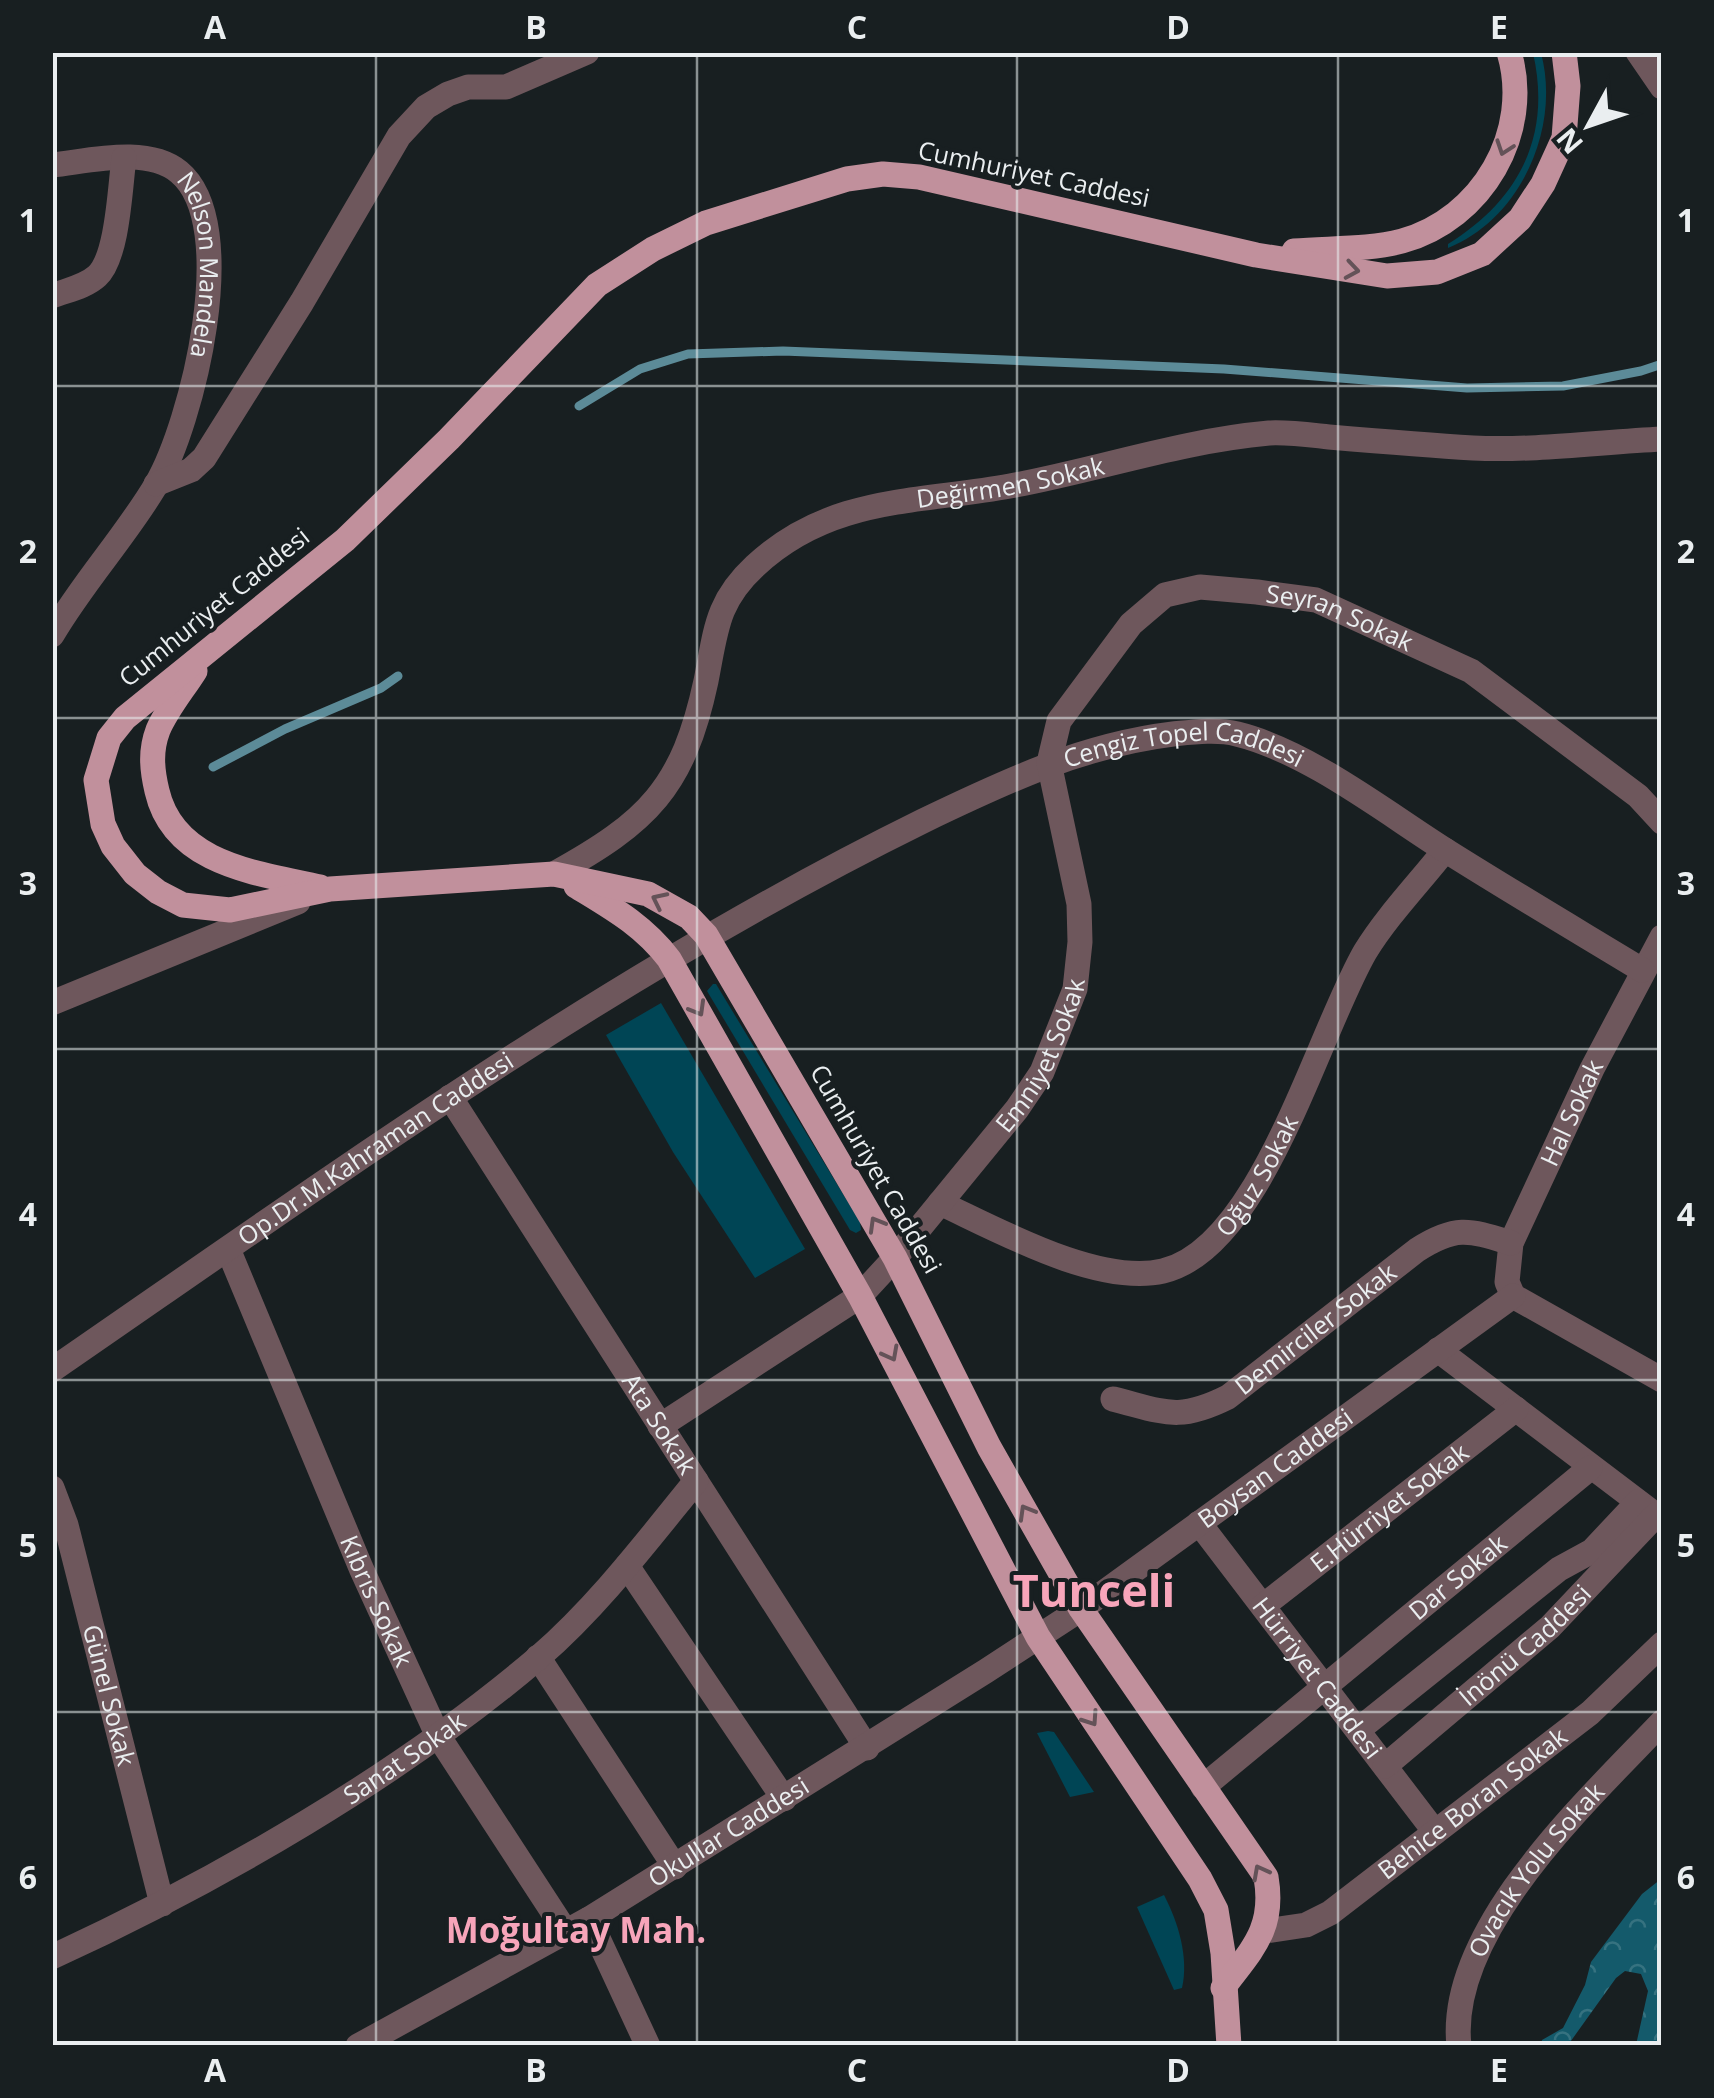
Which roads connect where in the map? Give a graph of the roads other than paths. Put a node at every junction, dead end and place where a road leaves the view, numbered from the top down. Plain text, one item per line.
1 (587, 52) edge
2 (1509, 52) edge
3 (1564, 52) edge
4 (1638, 52) edge
5 (1662, 87) edge
6 (124, 158) junction
7 (52, 165) edge
8 (1256, 255) junction
9 (52, 296) edge
10 (1662, 439) edge
11 (156, 484) junction
12 (52, 636) edge
13 (203, 658) junction
14 (1049, 763) junction
15 (1662, 822) edge
16 (1445, 850) junction
17 (554, 874) junction
18 (330, 889) junction
19 (706, 935) junction
20 (1662, 937) edge
21 (669, 959) junction
22 (1642, 970) junction
23 (52, 1003) edge
24 (450, 1096) junction
25 (940, 1202) junction
26 (1512, 1243) junction
27 (228, 1249) junction
28 (896, 1258) junction
29 (860, 1296) junction
30 (1513, 1296) junction
31 (1438, 1350) junction
32 (52, 1370) edge
33 (1662, 1380) edge
34 (1113, 1399) dead end
35 (1516, 1409) junction
36 (660, 1426) junction
37 (1590, 1468) junction
38 (696, 1481) junction
39 (52, 1488) edge
40 (1652, 1512) edge
41 (1199, 1523) junction
42 (626, 1566) junction
43 (1263, 1606) junction
44 (1082, 1608) junction
45 (1038, 1637) junction
46 (1662, 1644) edge
47 (538, 1658) junction
48 (1325, 1687) junction
49 (1662, 1722) edge
50 (1358, 1730) junction
51 (438, 1734) junction
52 (867, 1748) junction
53 (1385, 1766) junction
54 (1202, 1787) junction
55 (784, 1799) junction
56 (1435, 1832) junction
57 (675, 1867) junction
58 (162, 1904) junction
59 (578, 1926) junction
60 (1265, 1931) junction
61 (52, 1957) edge
62 (1223, 1988) junction
63 (358, 2046) edge
64 (648, 2046) edge
65 (1229, 2046) edge
66 (1459, 2046) edge

1 - 11 street
2 -> 8 main road
8 -> 3 main road, Cumhuriyet Caddesi
4 - 5 street
6 - 7 street, Nelson Mandela
6 - 9 street
6 - 11 street, Nelson Mandela
8 - 13 main road, Cumhuriyet Caddesi
10 - 17 street, Değirmen Sokak
11 - 12 street, Nelson Mandela
13 - 18 main road
13 - 18 main road, Cumhuriyet Caddesi
14 - 15 street, Seyran Sokak
14 - 16 street, Cengiz Topel Caddesi
14 - 19 street, Cengiz Topel Caddesi
14 - 25 street, Emniyet Sokak
16 - 22 street, Cengiz Topel Caddesi
16 - 25 street, Oğuz Sokak
17 - 18 main road, Cumhuriyet Caddesi
19 -> 17 main road, Cumhuriyet Caddesi
17 - 21 main road
18 - 23 street
19 - 21 street, Op.Dr.M.Kahraman Caddesi
28 -> 19 main road, Cumhuriyet Caddesi
20 - 22 street, Hal Sokak
21 - 24 street, Op.Dr.M.Kahraman Caddesi
21 -> 29 main road
22 - 26 street, Hal Sokak
24 - 27 street, Op.Dr.M.Kahraman Caddesi
24 - 36 street, Ata Sokak
25 - 28 street, Emniyet Sokak
26 - 30 street, Hal Sokak
26 - 34 street, Demirciler Sokak
27 - 32 street, Op.Dr.M.Kahraman Caddesi
27 - 51 street, Kıbrıs Sokak
28 - 29 street, Emniyet Sokak
44 -> 28 main road, Cumhuriyet Caddesi
29 - 36 street, Emniyet Sokak
29 -> 45 main road
30 - 31 street, Boysan Caddesi
30 - 33 street
31 - 35 street
31 - 41 street, Boysan Caddesi
35 - 37 street
35 - 43 street, E.Hürriyet Sokak
36 - 38 street, Ata Sokak
37 - 40 street
37 - 48 street, Dar Sokak
38 - 42 street, Sanat Sokak
38 - 52 street, Ata Sokak
39 - 58 street, Günel Sokak
40 - 50 street, İnönü Caddesi
40 - 53 street, İnönü Caddesi
41 - 43 street, Hürriyet Caddesi
41 - 44 street, Boysan Caddesi
42 - 47 street, Sanat Sokak
42 - 55 street
43 - 48 street, Hürriyet Caddesi
44 - 45 street, Boysan Caddesi
44 - 54 main road, Cumhuriyet Caddesi
45 - 52 street, Okullar Caddesi
45 -> 62 main road
46 - 56 street, Behice Boran Sokak
47 - 51 street, Sanat Sokak
47 - 57 street
48 - 50 street, Hürriyet Caddesi
48 - 54 street, Dar Sokak
49 - 66 street, Ovacık Yolu Sokak
50 - 53 street, Hürriyet Caddesi
51 - 58 street, Sanat Sokak
51 - 59 street, Kıbrıs Sokak
52 - 55 street, Okullar Caddesi
53 - 56 street, Hürriyet Caddesi
60 -> 54 main road, Cumhuriyet Caddesi
55 - 57 street, Okullar Caddesi
56 - 60 street, Behice Boran Sokak
57 - 59 street, Okullar Caddesi
58 - 61 street, Sanat Sokak
59 - 63 street, Okullar Caddesi
59 - 64 street, Kıbrıs Sokak
60 - 62 main road
62 - 65 main road

